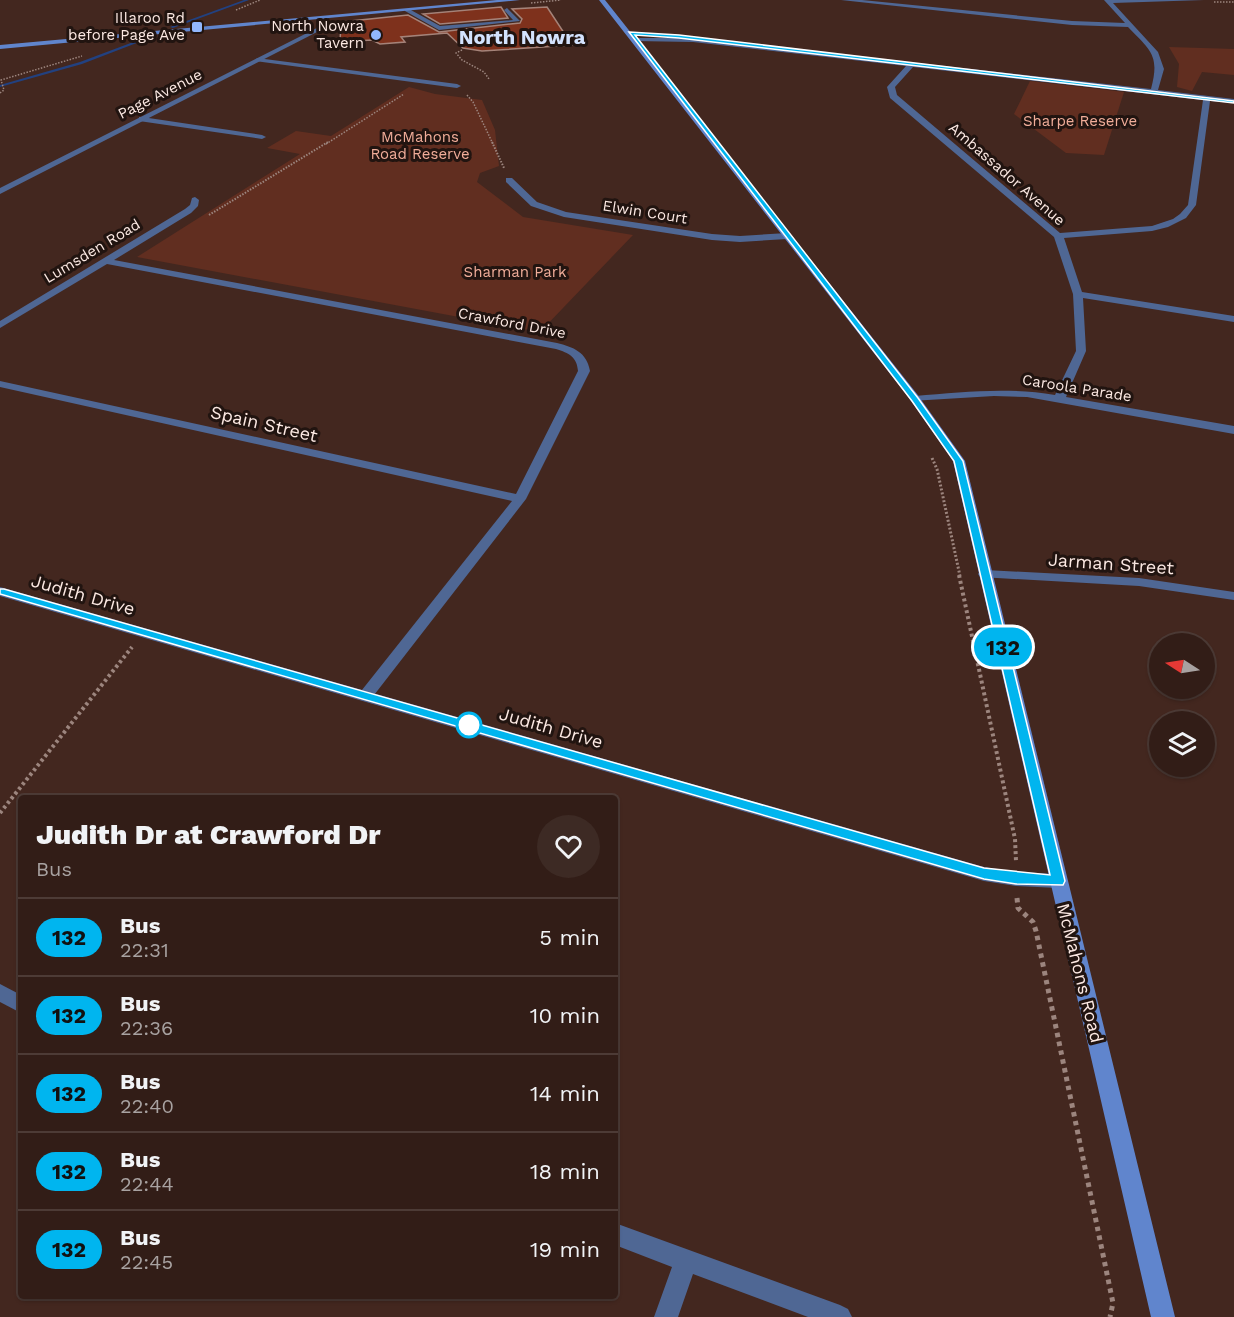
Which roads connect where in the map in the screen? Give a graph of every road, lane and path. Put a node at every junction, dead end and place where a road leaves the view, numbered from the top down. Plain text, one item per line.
1 (517, 0) edge
2 (602, 0) edge
3 (844, 0) edge
4 (1107, 0) edge
5 (1201, 0) edge
6 (407, 10) junction
7 (507, 10) dead end
8 (325, 18) junction
9 (1131, 25) junction
10 (632, 36) junction
11 (0, 48) edge
12 (462, 50) dead end
13 (87, 54) dead end
14 (256, 60) junction
15 (911, 65) junction
16 (489, 78) dead end
17 (426, 82) junction
18 (457, 86) dead end
19 (465, 92) dead end
20 (1154, 92) junction
21 (0, 93) edge
22 (1207, 98) junction
23 (1234, 101) edge
24 (142, 118) junction
25 (262, 137) dead end
26 (509, 180) joint
27 (0, 191) edge
28 (195, 200) dead end
29 (202, 218) dead end
30 (787, 236) junction
31 (1059, 236) junction
32 (105, 261) junction
33 (1078, 294) junction
34 (1234, 319) edge
35 (0, 325) edge
36 (0, 384) edge
37 (1060, 398) junction
38 (915, 399) junction
39 (1234, 430) edge
40 (932, 456) dead end
41 (519, 499) junction
42 (986, 574) junction
43 (0, 591) edge
44 (1234, 596) edge
45 (146, 633) junction
46 (366, 695) junction
47 (0, 813) edge
48 (1016, 879) junction
49 (1058, 881) junction
50 (0, 992) edge
51 (18, 1003) edge
52 (618, 1235) edge
53 (686, 1260) junction
54 (666, 1317) edge
55 (840, 1317) edge
56 (1110, 1317) edge
57 (1163, 1317) edge

1 - 6 main road
2 - 10 main road, McMahons Road
3 - 9 street
4 - 5 street
4 - 9 street
6 - 7 lane
6 - 8 main road
8 - 11 main road
8 - 14 street, Page Avenue
9 - 20 street
10 - 15 street
10 - 30 main road, McMahons Road
12 - 16 path
13 - 21 path
14 - 17 street
14 - 24 street, Page Avenue
15 - 20 street
15 - 31 street, Ambassador Avenue
17 - 18 street
17 - 29 path
19 - 26 path
20 - 22 street
22 - 23 street
22 - 31 street
24 - 25 street
24 - 27 street, Page Avenue
26 - 30 street, Elwin Court
28 - 32 street, Lumsden Road
30 - 38 main road, McMahons Road
31 - 33 street, Ambassador Avenue
32 - 35 street, Lumsden Road
32 - 41 street, Crawford Drive
33 - 34 street
33 - 37 street, Ambassador Avenue
36 - 41 street, Spain Street
37 - 38 street, Caroola Parade
37 - 39 street, Caroola Parade
38 - 42 main road, McMahons Road
40 - 48 path
41 - 46 street, Crawford Drive
42 - 44 street, Jarman Street
42 - 49 main road, McMahons Road
43 - 45 street, Judith Drive
45 - 46 street, Judith Drive
45 - 47 path
46 - 48 street, Judith Drive
48 - 49 street, Judith Drive
48 - 56 path
49 - 57 main road, McMahons Road
50 - 51 street
52 - 53 street
53 - 54 street
53 - 55 street

